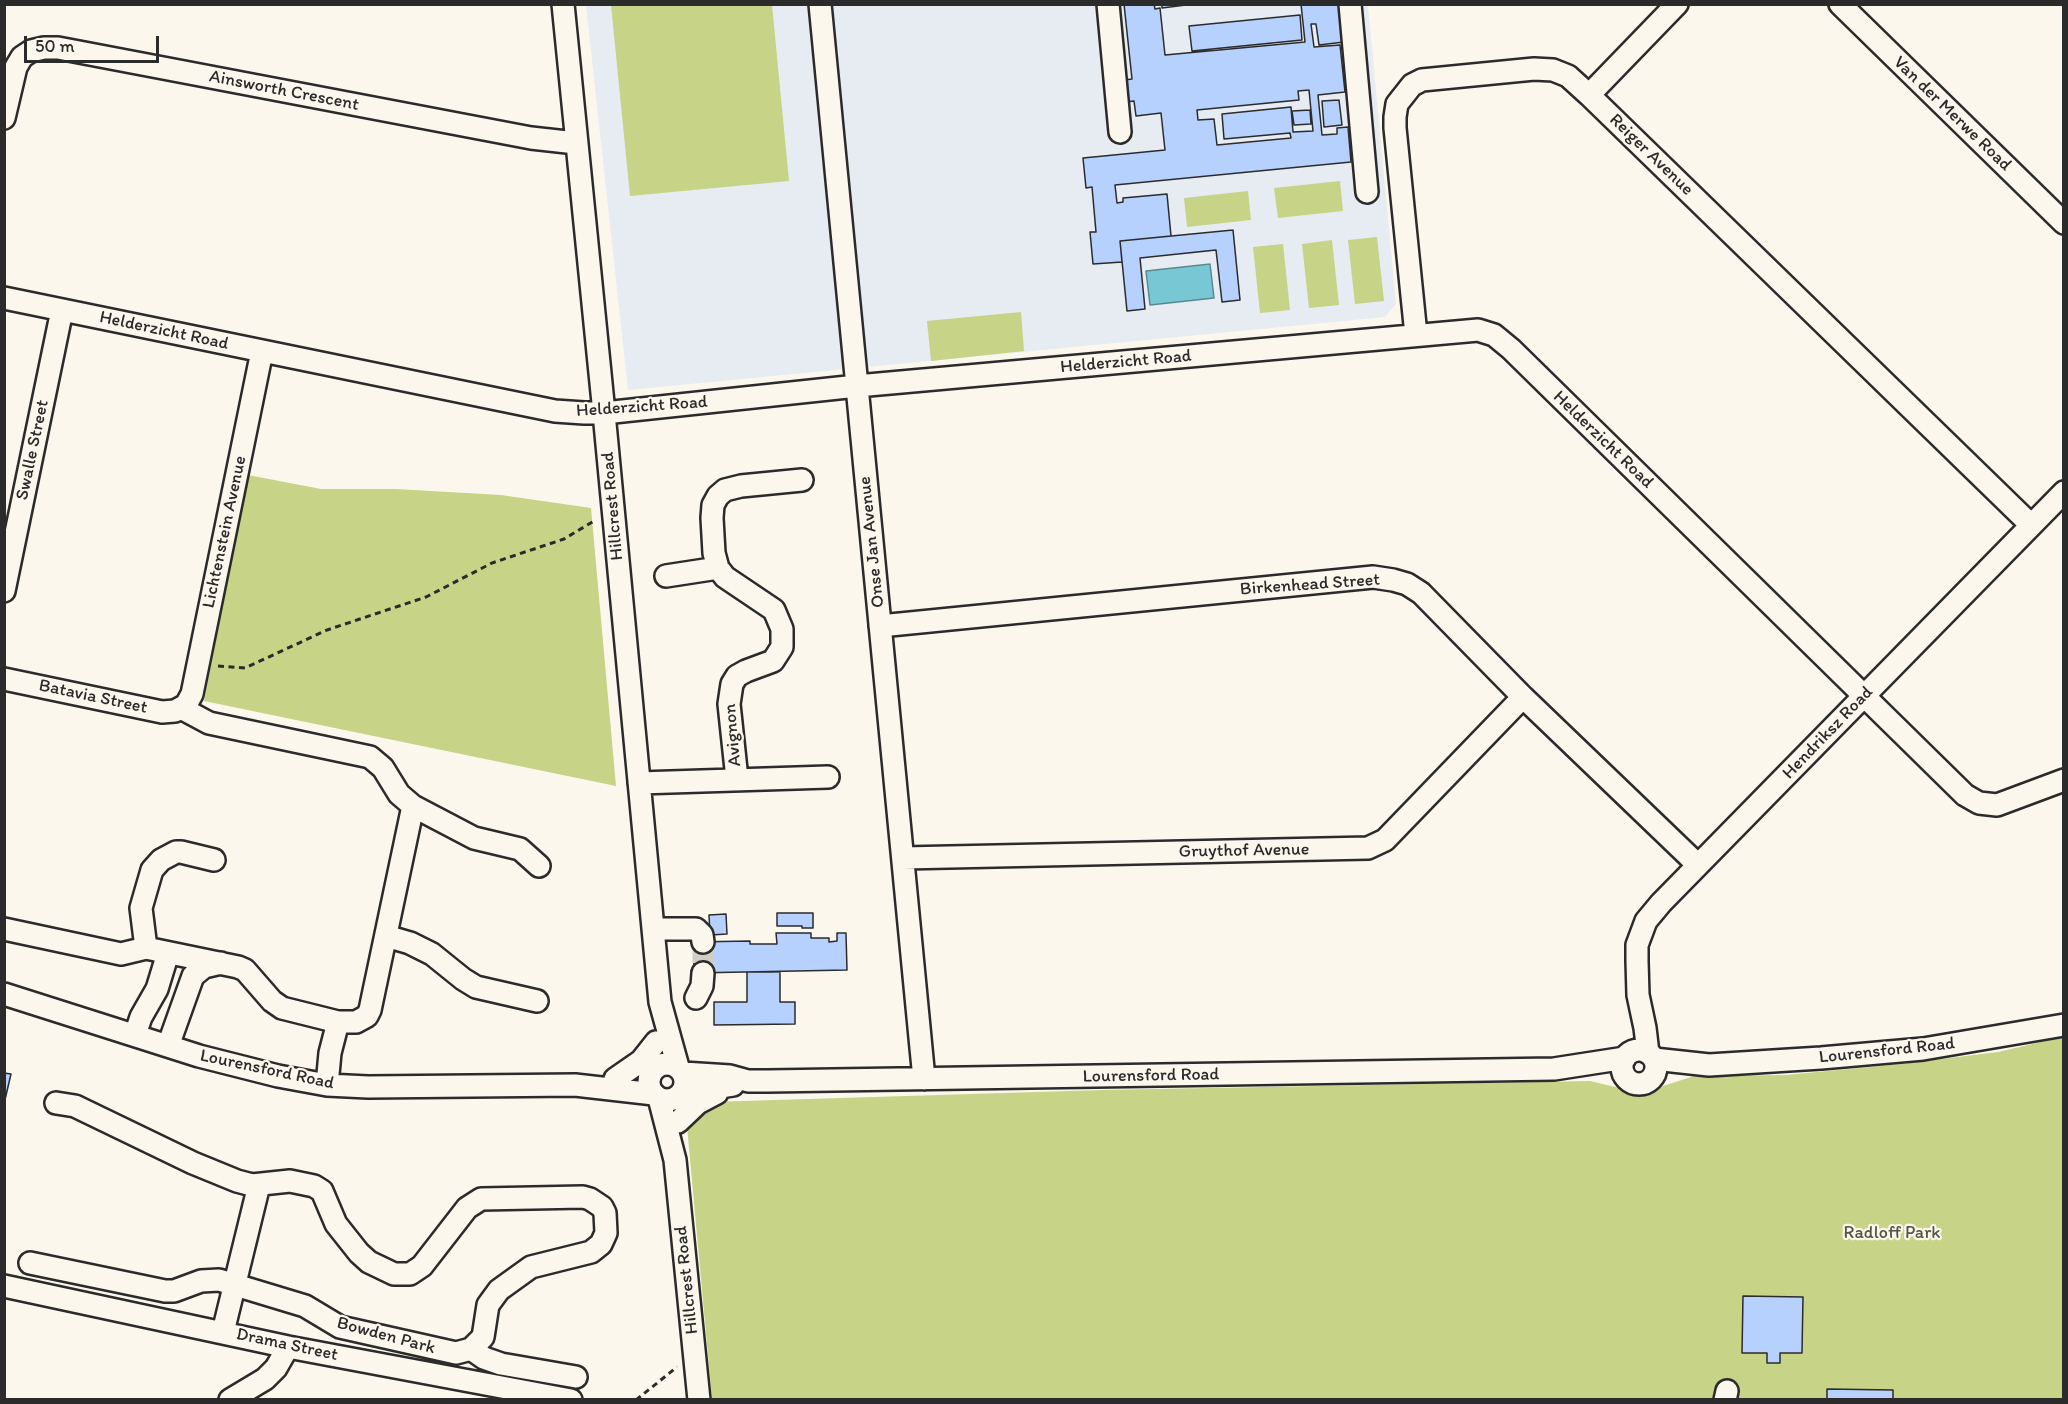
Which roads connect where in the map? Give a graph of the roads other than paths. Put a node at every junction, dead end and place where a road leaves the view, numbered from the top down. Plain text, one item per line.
1 (563, 4) edge
2 (820, 4) edge
3 (1108, 4) edge
4 (1350, 4) edge
5 (1677, 4) edge
6 (1840, 4) edge
7 (1589, 94) junction
8 (4, 118) edge
9 (1120, 132) dead end
10 (576, 143) junction
11 (1366, 192) dead end
12 (2064, 224) edge
13 (4, 298) edge
14 (62, 310) junction
15 (1416, 335) junction
16 (262, 351) junction
17 (857, 386) junction
18 (604, 413) junction
19 (802, 480) dead end
20 (2064, 492) edge
21 (2031, 525) junction
22 (718, 568) junction
23 (666, 576) dead end
24 (4, 591) edge
25 (880, 626) junction
26 (4, 679) edge
27 (1864, 696) junction
28 (1523, 697) junction
29 (181, 708) junction
30 (828, 777) dead end
31 (737, 779) junction
32 (2064, 780) edge
33 (639, 783) junction
34 (413, 806) junction
35 (903, 858) junction
36 (214, 860) dead end
37 (1698, 865) junction
38 (539, 866) dead end
39 (4, 929) edge
40 (653, 929) junction
41 (386, 936) junction
42 (703, 942) dead end
43 (156, 950) junction
44 (221, 963) junction
45 (703, 973) tunnel mouth
46 (4, 994) edge
47 (696, 998) dead end
48 (537, 1001) dead end
49 (661, 1008) junction
50 (338, 1022) junction
51 (2064, 1025) edge
52 (138, 1026) junction
53 (656, 1042) junction
54 (168, 1046) junction
55 (1639, 1063) junction
56 (653, 1070) junction
57 (615, 1079) junction
58 (924, 1079) junction
59 (740, 1083) junction
60 (327, 1085) junction
61 (575, 1085) junction
62 (672, 1087) junction
63 (56, 1103) dead end
64 (678, 1122) junction
65 (675, 1160) junction
66 (259, 1185) junction
67 (30, 1263) dead end
68 (4, 1286) edge
69 (235, 1286) junction
70 (223, 1332) junction
71 (288, 1347) junction
72 (471, 1349) junction
73 (576, 1377) dead end
74 (513, 1394) edge
75 (230, 1400) edge
76 (571, 1400) edge
77 (699, 1400) edge

1 - 10 street, Hillcrest Road
2 - 17 street, Onse Jan Avenue
3 - 9 street
4 - 11 street
5 - 7 street
6 - 12 street, Van der Merwe Road
7 - 15 street, Reiger Avenue
7 - 21 street, Reiger Avenue
8 - 10 street, Ainsworth Crescent
10 - 18 street, Hillcrest Road
13 - 14 street, Helderzicht Road
14 - 16 street, Helderzicht Road
14 - 24 street, Swalle Street
15 - 17 street, Helderzicht Road
15 - 27 street, Helderzicht Road
16 - 18 street, Helderzicht Road
16 - 29 street, Lichtenstein Avenue
17 - 18 street, Helderzicht Road
17 - 25 street, Onse Jan Avenue
18 - 33 street, Hillcrest Road
19 - 22 street
20 - 21 street, Hendriksz Road
21 - 27 street, Hendriksz Road
22 - 23 street
22 - 31 street, Avignon
25 - 28 street, Birkenhead Street
25 - 35 street, Onse Jan Avenue
26 - 29 street, Batavia Street
27 - 32 street, Helderzicht Road
27 - 37 street, Hendriksz Road
28 - 35 street, Gruythof Avenue
28 - 37 street, Birkenhead Street
29 - 34 street
30 - 31 street, Avignon
31 - 33 street, Avignon
33 - 40 street, Hillcrest Road
34 - 38 street
34 - 41 street
35 - 58 street, Onse Jan Avenue
36 - 43 street
37 - 55 street, Hendriksz Road
39 - 43 street
40 - 42 street
40 - 49 street, Hillcrest Road
41 - 48 street
41 - 50 street
43 - 44 street
43 - 52 street
44 - 50 street
44 - 54 street
45 - 47 street
46 - 52 street, Lourensford Road
49 - 53 street, Hillcrest Road
49 - 62 street, Hillcrest Road
50 - 60 street
51 - 55 street, Lourensford Road
52 - 54 street, Lourensford Road
53 - 56 street, Hillcrest Road
53 - 57 street
54 - 60 street, Lourensford Road
55 - 58 street, Lourensford Road
56 - 57 street, Lourensford Road
56 - 62 street, Lourensford Road
57 - 61 street, Lourensford Road
58 - 59 street, Lourensford Road
59 - 62 street, Lourensford Road
59 - 64 street
60 - 61 street, Lourensford Road
61 - 62 street, Lourensford Road
62 - 64 street, Hillcrest Road
62 - 65 street, Hillcrest Road
63 - 66 street
64 - 65 street, Hillcrest Road
65 - 77 street, Hillcrest Road
66 - 69 street
66 - 72 street
67 - 69 street, Bowden Park
68 - 70 street, Drama Street
69 - 70 street
69 - 72 street, Bowden Park
70 - 71 street, Drama Street
71 - 74 street, Drama Street
71 - 75 street
72 - 73 street, Bowden Park
74 - 76 street, Drama Street

